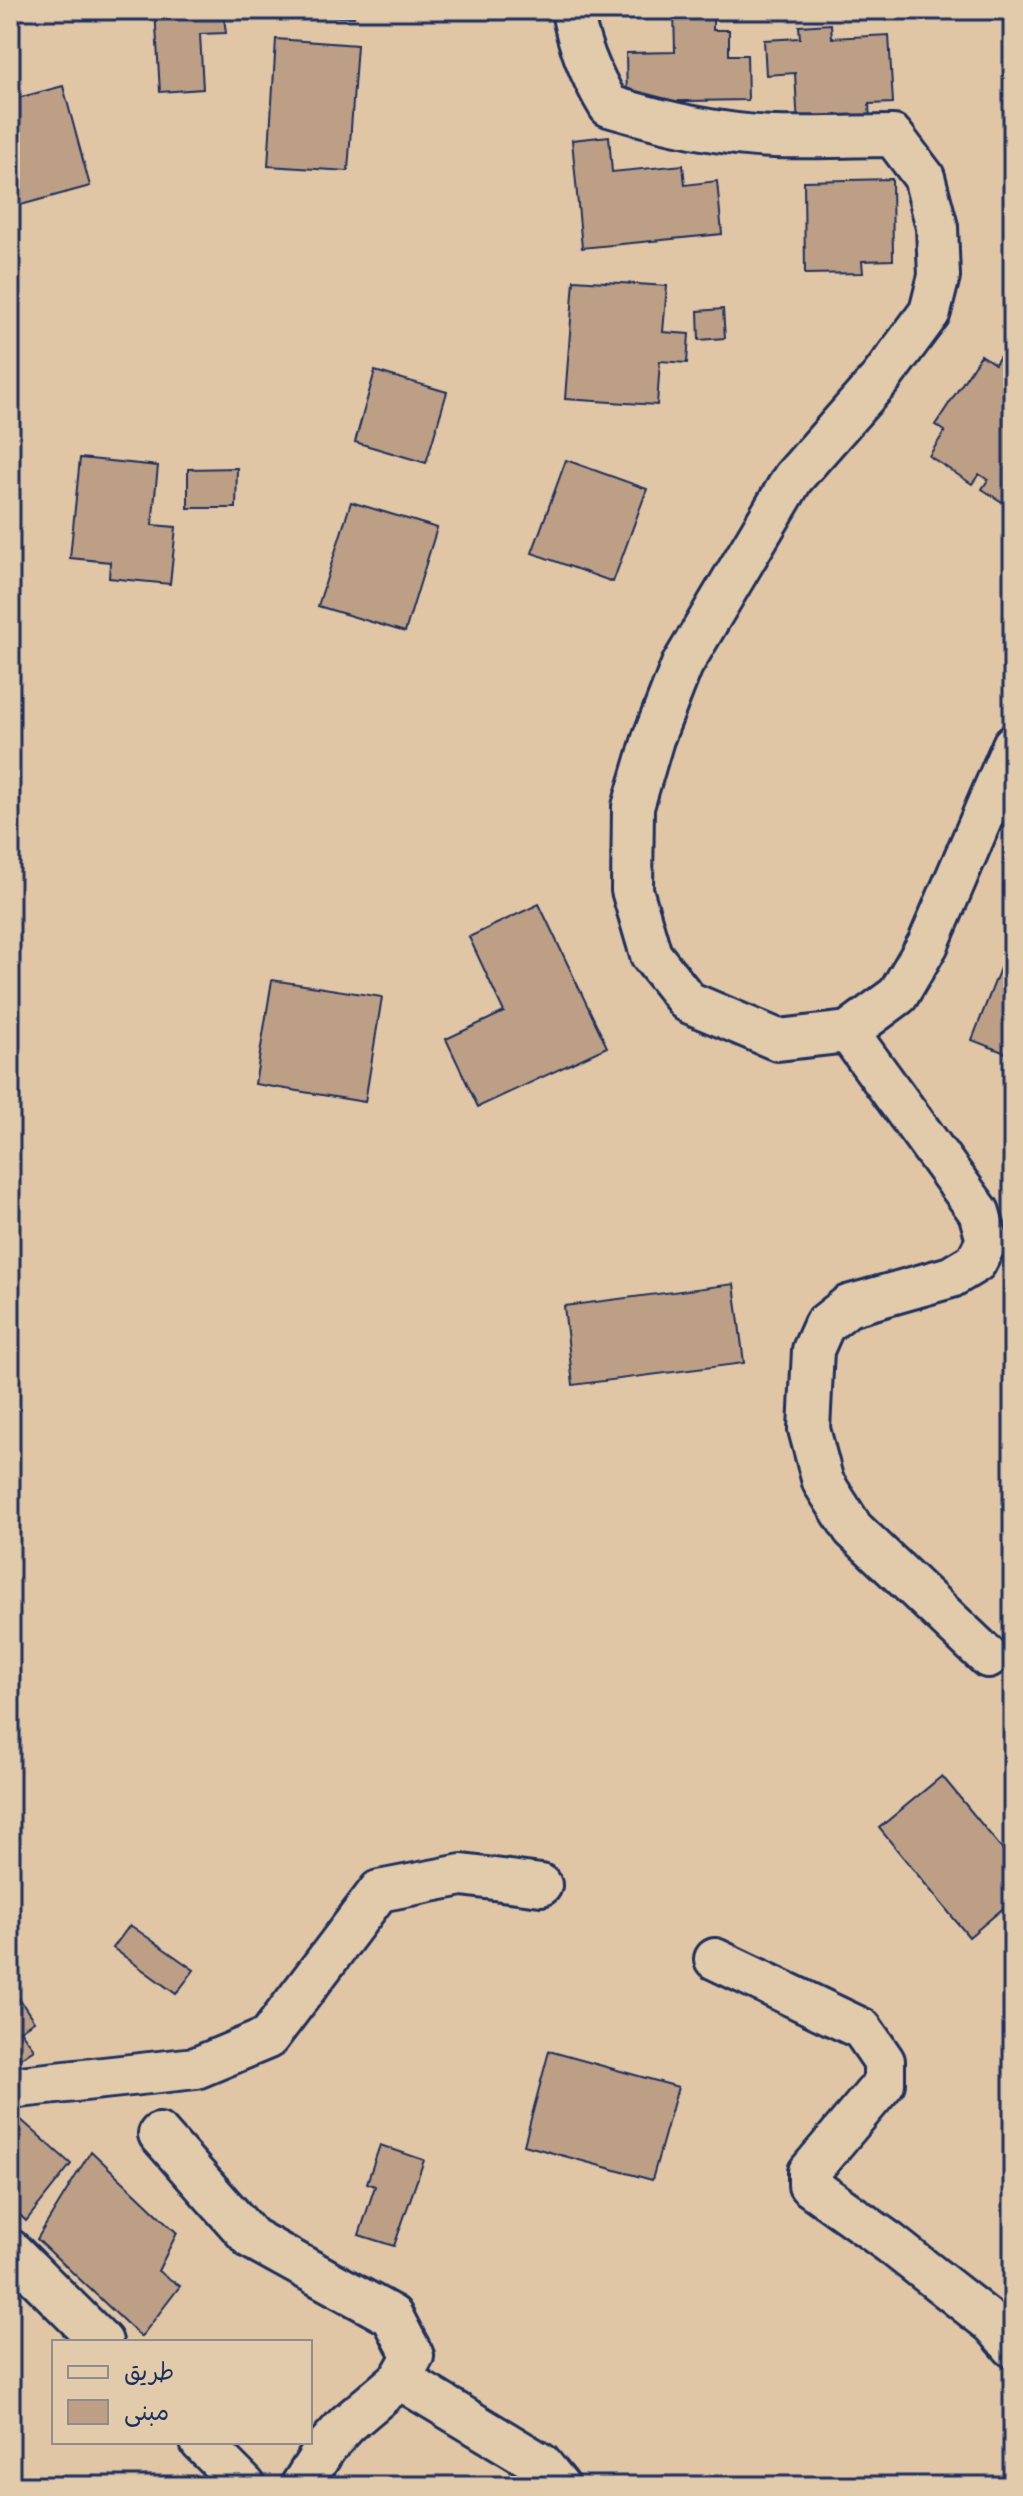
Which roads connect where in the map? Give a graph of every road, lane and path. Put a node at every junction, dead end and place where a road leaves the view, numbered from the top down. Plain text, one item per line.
1 (572, 10) edge
2 (1013, 745) edge
3 (848, 1032) junction
4 (1000, 1247) edge
5 (988, 1657) dead end
6 (541, 1885) dead end
7 (715, 1959) dead end
8 (10, 2088) edge
9 (159, 2134) dead end
10 (10, 2250) edge
11 (100, 2340) edge
12 (1013, 2347) edge
13 (400, 2379) junction
14 (203, 2444) edge
15 (245, 2486) edge
16 (301, 2486) edge
17 (559, 2486) edge

1 - 3 street
2 - 3 street
3 - 4 street
4 - 5 street
6 - 8 street
7 - 12 street
9 - 13 street
10 - 11 street
13 - 16 street
13 - 17 street
14 - 15 street

